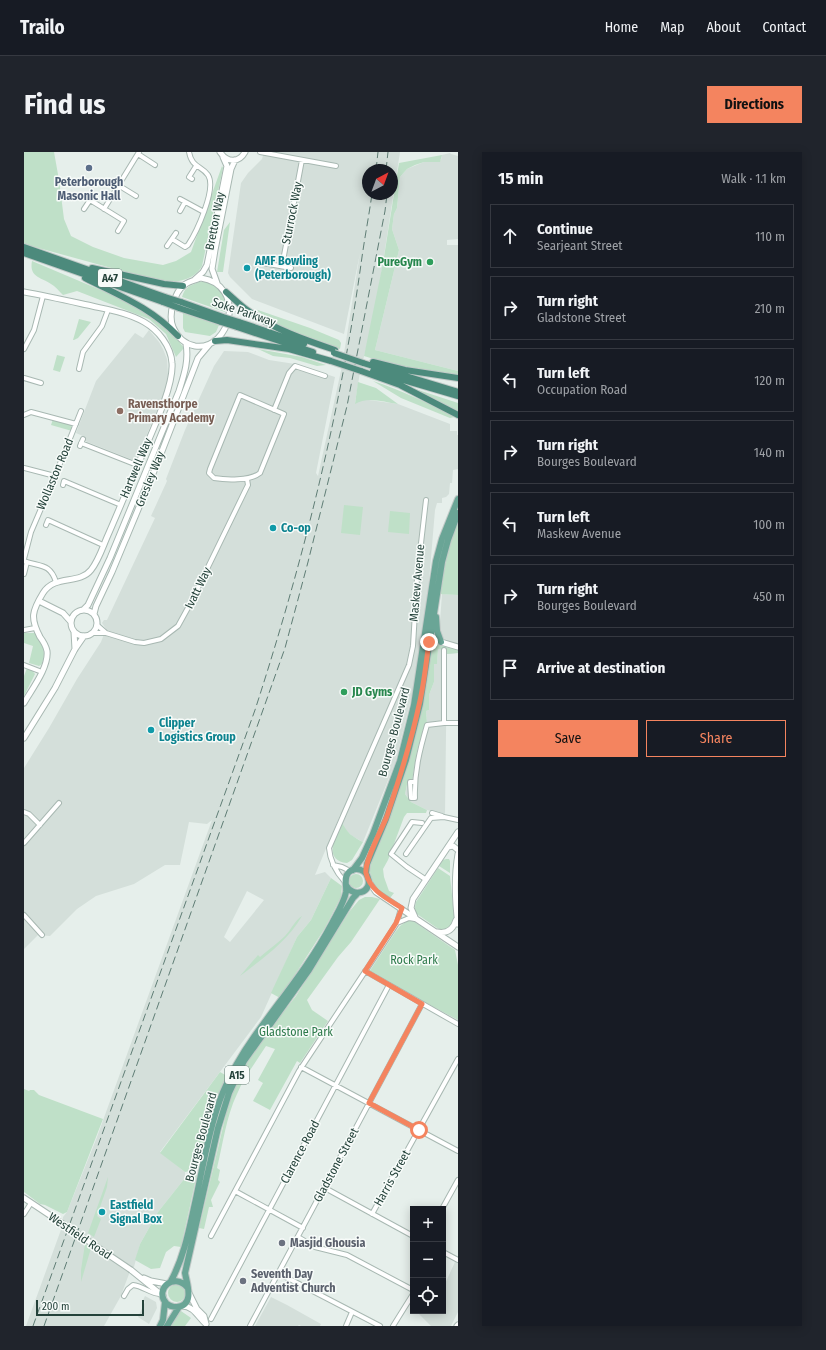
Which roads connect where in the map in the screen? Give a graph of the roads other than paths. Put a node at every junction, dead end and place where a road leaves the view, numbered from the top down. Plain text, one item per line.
1 (189, 152) edge
2 (250, 152) edge
3 (260, 152) edge
4 (138, 153) edge
5 (245, 153) edge
6 (222, 154) edge
7 (235, 160) junction
8 (302, 160) junction
9 (156, 165) dead end
10 (196, 166) junction
11 (336, 166) dead end
12 (192, 179) dead end
13 (118, 185) junction
14 (136, 196) dead end
15 (180, 199) dead end
16 (185, 202) junction
17 (84, 209) dead end
18 (104, 209) junction
19 (180, 211) dead end
20 (204, 212) junction
21 (118, 231) dead end
22 (176, 233) dead end
23 (172, 239) junction
24 (167, 246) dead end
25 (24, 247) edge
26 (24, 253) edge
27 (56, 259) junction
28 (263, 263) dead end
29 (60, 266) junction
30 (282, 266) junction
31 (291, 268) dead end
32 (193, 280) junction
33 (217, 283) junction
34 (183, 286) junction
35 (24, 292) edge
36 (226, 292) junction
37 (43, 296) junction
38 (164, 299) junction
39 (108, 310) junction
40 (178, 336) junction
41 (215, 341) junction
42 (186, 344) junction
43 (209, 345) junction
44 (24, 349) edge
45 (333, 356) junction
46 (362, 365) junction
47 (78, 369) dead end
48 (325, 376) dead end
49 (24, 378) edge
50 (458, 378) edge
51 (41, 383) dead end
52 (458, 392) edge
53 (458, 396) edge
54 (274, 410) junction
55 (81, 411) dead end
56 (24, 415) edge
57 (458, 415) edge
58 (76, 424) junction
59 (81, 443) dead end
60 (138, 465) junction
61 (24, 468) edge
62 (55, 476) junction
63 (247, 479) junction
64 (64, 481) dead end
65 (458, 499) edge
66 (426, 500) dead end
67 (121, 504) junction
68 (458, 513) edge
69 (46, 526) dead end
70 (103, 545) junction
71 (25, 561) edge
72 (439, 562) junction
73 (24, 574) edge
74 (436, 574) junction
75 (56, 582) junction
76 (437, 594) junction
77 (39, 601) junction
78 (82, 610) junction
79 (63, 613) junction
80 (94, 614) junction
81 (71, 622) junction
82 (97, 625) junction
83 (427, 627) junction
84 (35, 628) junction
85 (24, 630) edge
86 (74, 632) junction
87 (94, 633) junction
88 (106, 633) junction
89 (430, 634) junction
90 (84, 636) junction
91 (441, 642) junction
92 (458, 647) edge
93 (75, 649) junction
94 (444, 650) dead end
95 (24, 665) edge
96 (42, 672) junction
97 (24, 703) edge
98 (444, 723) junction
99 (458, 723) edge
100 (24, 738) edge
101 (414, 782) dead end
102 (59, 802) dead end
103 (24, 812) edge
104 (432, 813) dead end
105 (444, 817) junction
106 (458, 820) edge
107 (422, 823) dead end
108 (40, 825) junction
109 (458, 832) edge
110 (376, 835) junction
111 (24, 843) edge
112 (448, 847) junction
113 (370, 848) junction
114 (458, 850) edge
115 (406, 854) dead end
116 (458, 854) edge
117 (333, 865) junction
118 (351, 871) junction
119 (457, 873) edge
120 (366, 874) junction
121 (425, 879) junction
122 (369, 882) junction
123 (345, 884) junction
124 (360, 892) junction
125 (376, 892) junction
126 (411, 904) junction
127 (402, 908) junction
128 (24, 915) edge
129 (457, 916) junction
130 (419, 920) junction
131 (396, 923) junction
132 (458, 924) edge
133 (436, 932) junction
134 (42, 934) dead end
135 (458, 947) edge
136 (365, 971) junction
137 (389, 985) junction
138 (422, 1004) junction
139 (458, 1024) edge
140 (458, 1059) edge
141 (301, 1067) junction
142 (336, 1085) junction
143 (369, 1103) junction
144 (419, 1130) junction
145 (458, 1151) edge
146 (458, 1180) edge
147 (325, 1188) junction
148 (235, 1191) junction
149 (24, 1198) edge
150 (31, 1203) junction
151 (444, 1206) edge
152 (269, 1209) junction
153 (24, 1214) edge
154 (372, 1214) junction
155 (303, 1228) junction
156 (410, 1234) edge
157 (210, 1236) dead end
158 (298, 1237) junction
159 (446, 1254) edge
160 (458, 1260) edge
161 (278, 1273) junction
162 (136, 1274) junction
163 (169, 1282) junction
164 (410, 1288) edge
165 (188, 1290) junction
166 (124, 1296) dead end
167 (163, 1297) junction
168 (410, 1299) edge
169 (180, 1306) junction
170 (352, 1312) junction
171 (211, 1319) dead end
172 (207, 1325) edge
173 (160, 1326) edge
174 (167, 1326) edge
175 (250, 1326) edge
176 (346, 1326) edge
177 (380, 1326) edge
178 (393, 1326) edge

1 - 10 street
2 - 5 street
3 - 8 street
4 - 9 street
4 - 13 street
5 - 7 street
6 - 7 street
6 - 32 street, Bretton Way
7 - 33 street, Bretton Way
8 - 11 street
8 - 30 street, Sturrock Way
10 - 12 street
10 - 20 street
13 - 14 street
13 - 18 street
15 - 16 street
16 - 19 street
16 - 20 street
17 - 18 street
18 - 21 street
20 - 23 street
22 - 23 street
23 - 24 street
25 - 27 highway, Soke Parkway / A47
26 - 29 highway, Soke Parkway / A47
27 - 34 highway, A47
27 - 38 highway, Soke Parkway / A47
28 - 30 street
29 - 38 highway, Soke Parkway / A47
29 - 40 highway, A47
30 - 31 street
32 - 33 street
32 - 34 street
33 - 36 street
34 - 40 street
35 - 37 street, Hartwell Way
36 - 41 street
36 - 45 highway
37 - 39 street, Hartwell Way
37 - 44 street
38 - 45 highway, Soke Parkway / A47, bridge
39 - 47 street
39 - 60 street, Hartwell Way
40 - 42 street
41 - 43 street
41 - 45 highway
42 - 43 street
42 - 78 street, Gresley Way
43 - 80 street, Gresley Way
45 - 46 highway
45 - 46 highway, bridge
46 - 50 highway
46 - 52 highway
46 - 53 highway
46 - 57 highway
48 - 54 street
49 - 51 street
54 - 63 street
54 - 63 street
55 - 58 street, Wollaston Road
56 - 58 street
58 - 62 street, Wollaston Road
59 - 60 street
60 - 67 street, Hartwell Way
61 - 62 street
62 - 71 street, Wollaston Road
63 - 88 street, Ivatt Way
64 - 67 street
65 - 72 main road, Bourges Boulevard
66 - 117 street, Maskew Avenue
67 - 70 street, Hartwell Way
68 - 72 main road, Bourges Boulevard
69 - 70 street
70 - 75 street, Hartwell Way
71 - 73 street, Wollaston Road
71 - 75 street
72 - 74 main road, Bourges Boulevard
74 - 76 main road, Bourges Boulevard
74 - 83 main road, Bourges Boulevard
75 - 77 street
76 - 89 main road, Bourges Boulevard
76 - 91 main road
77 - 79 street
77 - 84 street
78 - 79 street
78 - 80 street
78 - 81 street
79 - 81 street
80 - 82 street
81 - 86 street
82 - 87 street
82 - 88 street, Ivatt Way
83 - 89 main road
83 - 110 main road, Bourges Boulevard
84 - 85 street
84 - 96 street
86 - 90 street
86 - 93 street
87 - 88 street, Ivatt Way
87 - 90 street
89 - 91 main road
89 - 110 main road, Bourges Boulevard
90 - 93 street
91 - 92 street
93 - 100 street
94 - 98 street
95 - 96 street
96 - 97 street
98 - 99 street
98 - 101 street
102 - 108 street
103 - 108 street
104 - 105 street
105 - 106 street
105 - 115 street
107 - 121 street
108 - 111 street
109 - 112 street
110 - 113 main road, Bourges Boulevard
112 - 114 street
112 - 121 street
113 - 118 main road, Bourges Boulevard
113 - 120 main road, Bourges Boulevard
116 - 119 street
117 - 118 street
117 - 123 street, Maskew Avenue
118 - 120 main road
118 - 123 main road
119 - 129 street
120 - 122 main road
121 - 126 street
122 - 124 main road
122 - 125 street
123 - 124 main road
123 - 163 main road, Bourges Boulevard / A15
124 - 125 street
124 - 165 main road, Bourges Boulevard / A15
125 - 127 street
126 - 127 street
126 - 130 street
127 - 130 street
127 - 131 street
128 - 134 street
129 - 132 street
129 - 133 street
130 - 131 street
130 - 133 street
131 - 136 street
133 - 135 street
136 - 137 street
136 - 141 street
137 - 138 street
137 - 142 street, Clarence Road
138 - 139 street
138 - 143 street, Gladstone Street
140 - 144 street, Harris Street
141 - 142 street
141 - 148 street
142 - 143 street
142 - 152 street, Clarence Road
143 - 144 street
143 - 147 street, Gladstone Street
144 - 145 street
144 - 154 street, Harris Street
146 - 151 street
147 - 154 street
147 - 155 street, Gladstone Street
148 - 152 street
148 - 157 street
149 - 150 street, Westfield Road
150 - 153 street
150 - 162 street, Westfield Road, bridge
152 - 155 street
152 - 171 street, Clarence Road
154 - 156 street
155 - 158 street, Gladstone Street
158 - 161 street, Gladstone Street
158 - 164 street
159 - 160 street
161 - 170 street
161 - 175 street, Gladstone Street
162 - 163 street, Westfield Road
162 - 167 street, Westfield Road
163 - 165 main road
163 - 167 main road, A15
165 - 169 main road
165 - 172 street
166 - 167 street
167 - 169 main road
167 - 173 main road, A15
168 - 178 street
169 - 172 street
169 - 174 main road
170 - 176 street
170 - 177 street

